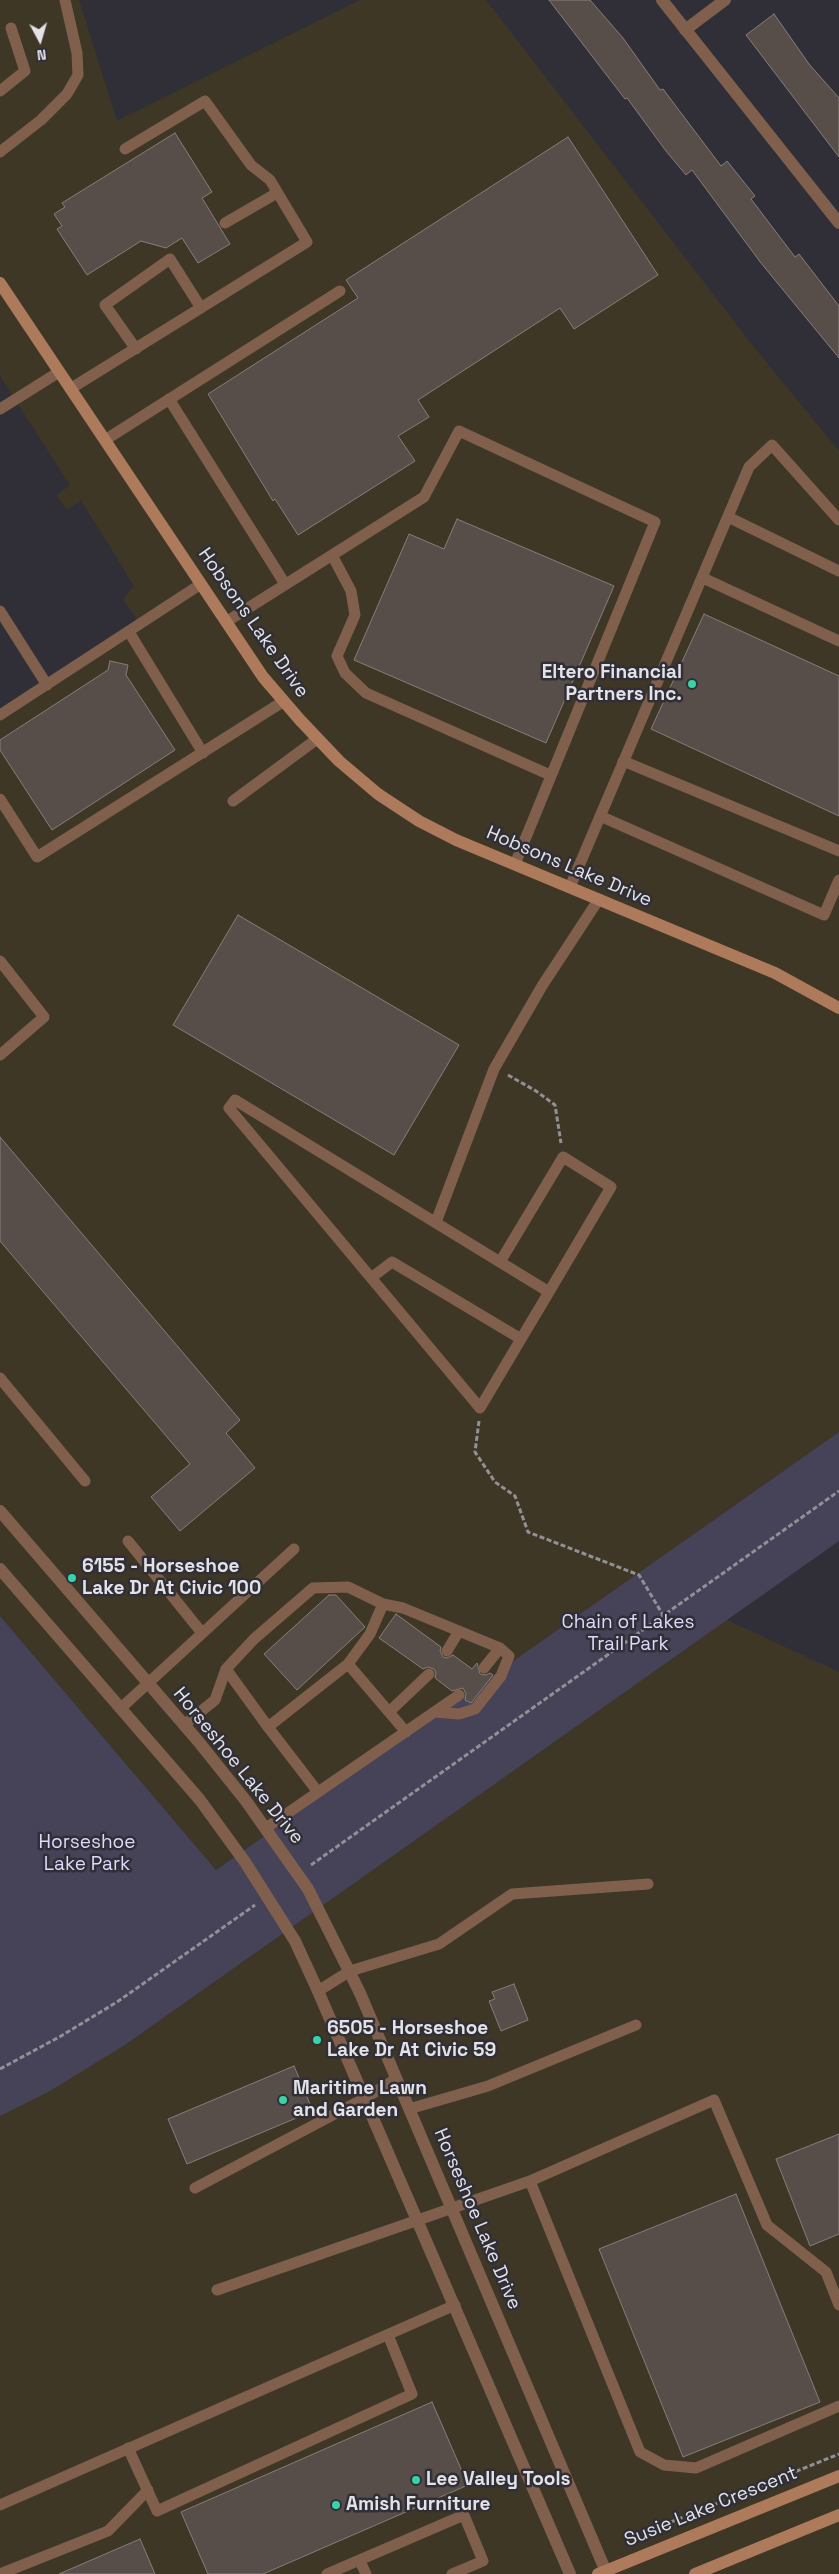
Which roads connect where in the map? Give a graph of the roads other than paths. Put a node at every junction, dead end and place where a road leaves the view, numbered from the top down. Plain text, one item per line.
1 (64, 0) edge
2 (662, 0) edge
3 (726, 0) edge
4 (11, 28) dead end
5 (686, 30) junction
6 (0, 90) edge
7 (125, 149) dead end
8 (0, 152) edge
9 (277, 192) junction
10 (225, 223) dead end
11 (839, 223) edge
12 (0, 283) edge
13 (340, 291) dead end
14 (201, 308) junction
15 (136, 348) junction
16 (59, 372) junction
17 (70, 389) junction
18 (169, 399) junction
19 (0, 409) edge
20 (105, 440) junction
21 (728, 517) junction
22 (839, 520) edge
23 (332, 555) junction
24 (839, 571) edge
25 (703, 578) junction
26 (201, 584) junction
27 (285, 584) junction
28 (0, 611) edge
29 (226, 622) junction
30 (129, 632) junction
31 (839, 640) edge
32 (47, 685) junction
33 (284, 701) junction
34 (0, 715) edge
35 (317, 738) junction
36 (203, 752) junction
37 (624, 761) junction
38 (550, 775) junction
39 (0, 799) edge
40 (233, 801) dead end
41 (600, 816) junction
42 (839, 851) edge
43 (515, 864) junction
44 (839, 880) edge
45 (570, 887) junction
46 (599, 899) junction
47 (0, 961) edge
48 (838, 1005) edge
49 (0, 1055) edge
50 (436, 1222) junction
51 (500, 1262) junction
52 (371, 1278) junction
53 (549, 1292) junction
54 (521, 1339) junction
55 (0, 1378) edge
56 (85, 1481) dead end
57 (0, 1511) edge
58 (128, 1541) dead end
59 (294, 1549) dead end
60 (0, 1569) edge
61 (383, 1604) junction
62 (459, 1631) junction
63 (202, 1633) junction
64 (500, 1648) junction
65 (447, 1651) dead end
66 (348, 1664) junction
67 (484, 1668) dead end
68 (226, 1670) junction
69 (429, 1674) dead end
70 (147, 1684) junction
71 (459, 1695) dead end
72 (121, 1708) junction
73 (389, 1712) junction
74 (435, 1712) junction
75 (184, 1725) junction
76 (268, 1727) junction
77 (406, 1732) junction
78 (318, 1792) junction
79 (266, 1828) junction
80 (648, 1884) dead end
81 (350, 1971) junction
82 (318, 1991) junction
83 (636, 2025) dead end
84 (396, 2079) junction
85 (364, 2098) junction
86 (409, 2109) junction
87 (530, 2181) junction
88 (195, 2188) dead end
89 (453, 2208) junction
90 (417, 2219) junction
91 (217, 2290) dead end
92 (455, 2305) junction
93 (839, 2305) edge
94 (388, 2335) junction
95 (839, 2406) edge
96 (128, 2448) junction
97 (839, 2476) edge
98 (148, 2490) junction
99 (0, 2505) edge
100 (839, 2515) edge
101 (360, 2561) junction
102 (604, 2573) edge
103 (0, 2574) edge
104 (327, 2574) edge
105 (366, 2574) edge
106 (452, 2574) edge
107 (570, 2574) edge
108 (695, 2574) edge

1 - 8 lane
2 - 5 street
3 - 5 street
4 - 6 lane
5 - 11 street
7 - 9 lane
9 - 10 lane
9 - 14 lane
12 - 16 street, Hobsons Lake Drive
13 - 18 lane
14 - 15 lane
14 - 15 lane
15 - 17 lane
16 - 17 street, Hobsons Lake Drive
16 - 19 lane
17 - 20 street, Hobsons Lake Drive
18 - 20 lane
18 - 27 lane
20 - 26 street, Hobsons Lake Drive
21 - 22 lane
21 - 24 lane
21 - 25 lane
23 - 27 lane
23 - 38 lane
23 - 38 lane
25 - 31 lane
25 - 37 lane
26 - 29 street, Hobsons Lake Drive
26 - 30 lane
27 - 29 lane
28 - 32 lane
29 - 33 street, Hobsons Lake Drive
30 - 32 lane
30 - 36 lane
32 - 34 lane
33 - 35 street, Hobsons Lake Drive
33 - 36 lane
35 - 40 lane
35 - 43 street, Hobsons Lake Drive
36 - 39 lane
37 - 41 lane
37 - 42 lane
38 - 43 lane
41 - 44 lane
41 - 45 lane
43 - 45 street, Hobsons Lake Drive
45 - 46 street, Hobsons Lake Drive
46 - 48 street, Hobsons Lake Drive
46 - 50 lane
47 - 49 lane
50 - 51 lane
50 - 52 lane
51 - 53 lane
51 - 53 lane
52 - 54 lane
52 - 54 lane
53 - 54 lane
55 - 56 lane
57 - 70 street, Horseshoe Lake Drive
58 - 63 lane
59 - 63 lane
60 - 72 street
61 - 62 lane
61 - 66 lane
61 - 68 lane
62 - 64 lane
62 - 65 lane
63 - 70 lane
64 - 67 lane
64 - 74 lane
66 - 73 lane
66 - 76 lane
68 - 75 lane
68 - 76 lane
69 - 73 lane
70 - 72 lane
70 - 75 street, Horseshoe Lake Drive
71 - 74 lane
72 - 82 street
73 - 77 lane
74 - 77 lane
75 - 79 street, Horseshoe Lake Drive
76 - 78 lane
77 - 78 lane
78 - 79 lane
79 - 81 street, Horseshoe Lake Drive
80 - 81 lane
81 - 82 lane
81 - 84 street, Horseshoe Lake Drive
82 - 85 street
83 - 86 lane
84 - 85 lane
84 - 86 street, Horseshoe Lake Drive
85 - 88 lane
85 - 90 street
86 - 89 street, Horseshoe Lake Drive
87 - 89 lane
87 - 93 lane
87 - 95 lane
89 - 90 lane
89 - 102 street, Horseshoe Lake Drive
90 - 91 lane
90 - 92 street
92 - 94 lane
92 - 107 street
94 - 96 lane
94 - 98 lane
96 - 98 lane
96 - 99 lane
97 - 102 street, Susie Lake Crescent
98 - 103 lane
100 - 108 street
101 - 104 lane
101 - 105 lane
101 - 106 lane

